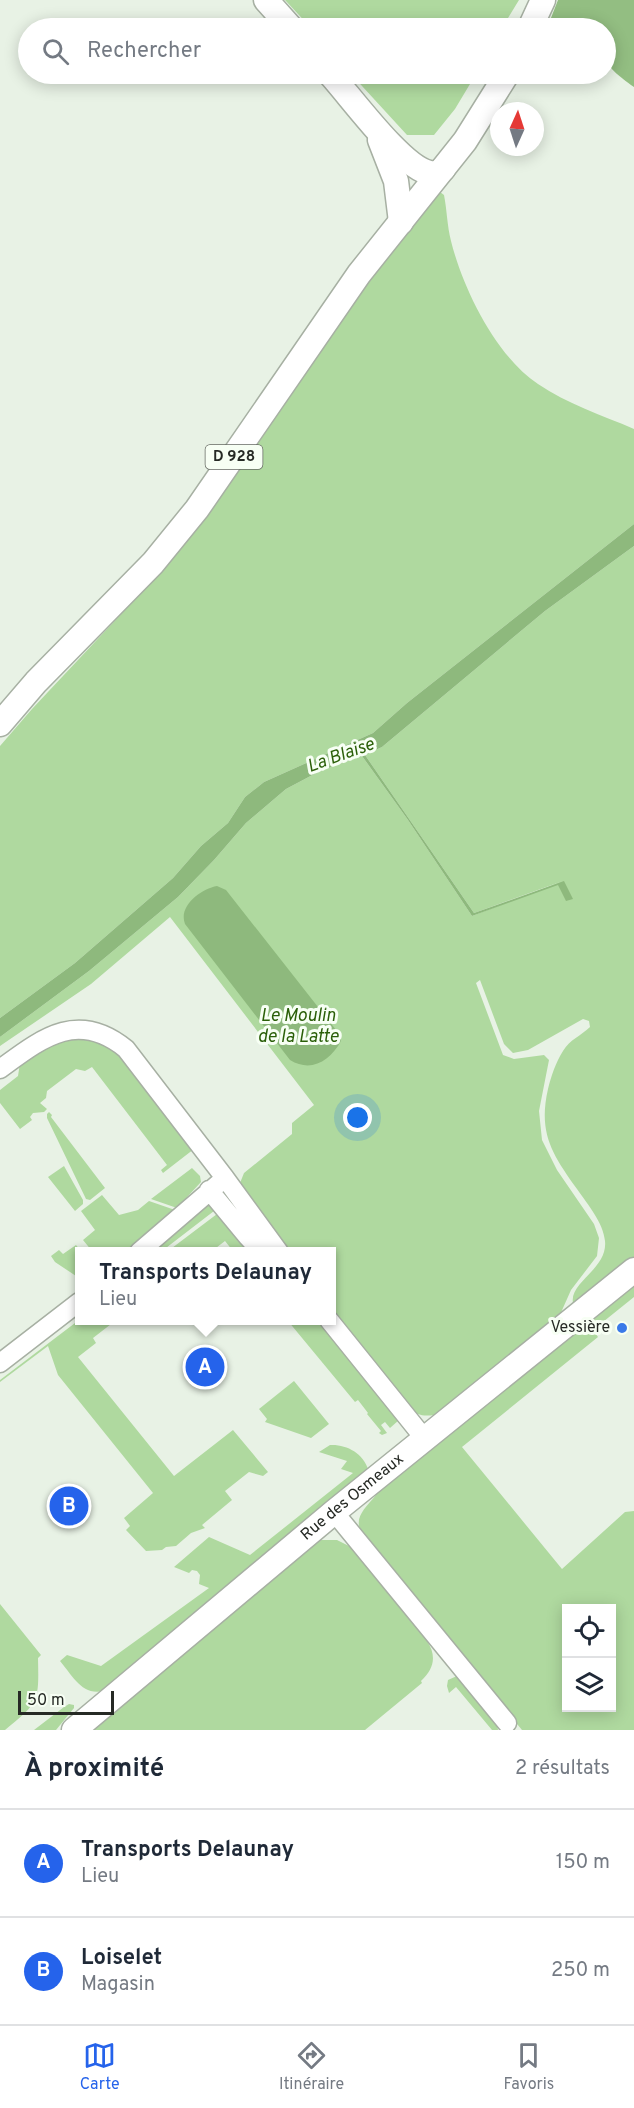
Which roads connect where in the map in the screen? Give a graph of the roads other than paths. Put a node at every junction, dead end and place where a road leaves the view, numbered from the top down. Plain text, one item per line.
1 (266, 0) edge
2 (543, 0) edge
3 (282, 18) edge
4 (535, 18) edge
5 (339, 84) edge
6 (501, 84) edge
7 (371, 121) junction
8 (443, 170) junction
9 (401, 222) junction
10 (0, 724) edge
11 (0, 1069) edge
12 (225, 1178) junction
13 (209, 1190) junction
14 (144, 1247) edge
15 (258, 1247) edge
16 (276, 1247) edge
17 (634, 1270) edge
18 (75, 1305) edge
19 (333, 1325) edge
20 (0, 1363) edge
21 (424, 1438) junction
22 (334, 1512) junction
23 (507, 1722) dead end
24 (74, 1730) edge

1 - 3 main road
2 - 4 main road
5 - 7 main road
6 - 8 main road, D 928
7 - 8 main road
7 - 9 main road
8 - 9 main road, D 928
9 - 10 main road, D 928
11 - 12 lane
12 - 13 lane
12 - 16 lane
13 - 14 lane
13 - 15 lane
17 - 21 main road, Rue des Osmeaux
18 - 20 lane
19 - 21 lane
21 - 22 main road, Rue des Osmeaux
22 - 23 lane
22 - 24 main road, Rue des Osmeaux

